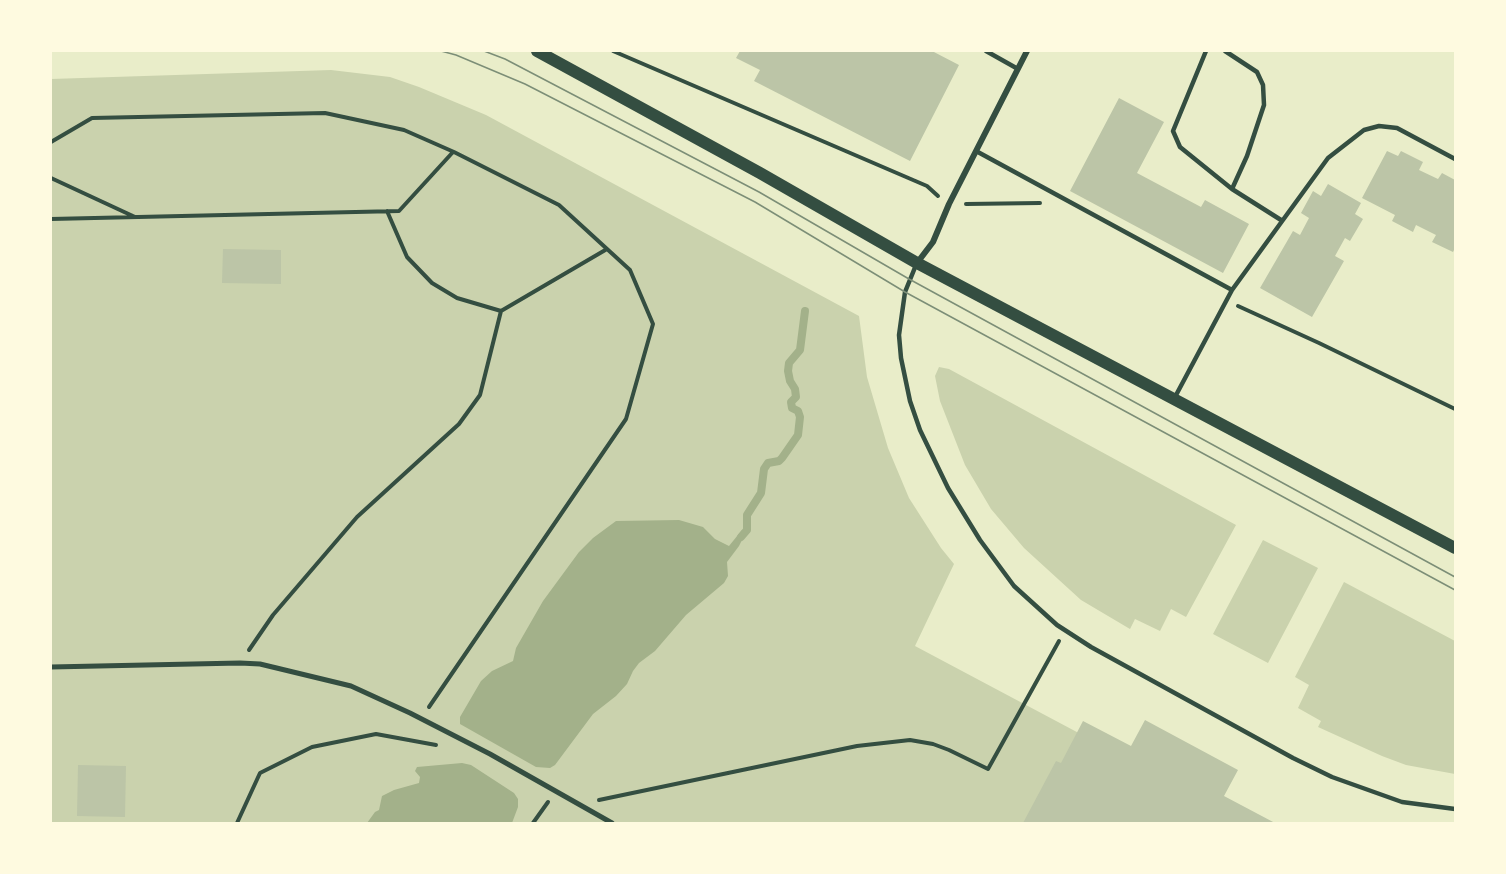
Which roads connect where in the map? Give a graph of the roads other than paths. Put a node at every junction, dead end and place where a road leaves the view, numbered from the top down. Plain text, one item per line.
1 (537, 51) edge
2 (987, 51) edge
3 (1027, 51) edge
4 (1206, 51) edge
5 (1225, 51) edge
6 (549, 54) edge
7 (1018, 69) junction
8 (976, 151) junction
9 (1455, 159) edge
10 (1232, 189) junction
11 (1281, 220) junction
12 (917, 263) junction
13 (1232, 290) junction
14 (1173, 399) junction
15 (1455, 548) edge
16 (51, 666) edge
17 (1455, 809) edge
18 (612, 823) edge

1 - 6 main road
2 - 7 lane
3 - 7 street
4 - 10 lane
5 - 10 lane
6 - 12 main road
7 - 8 street
8 - 12 street
8 - 13 lane
9 - 11 lane
10 - 11 lane
11 - 13 lane
12 - 14 main road
12 - 17 lane
13 - 14 lane
14 - 15 main road
16 - 18 street

